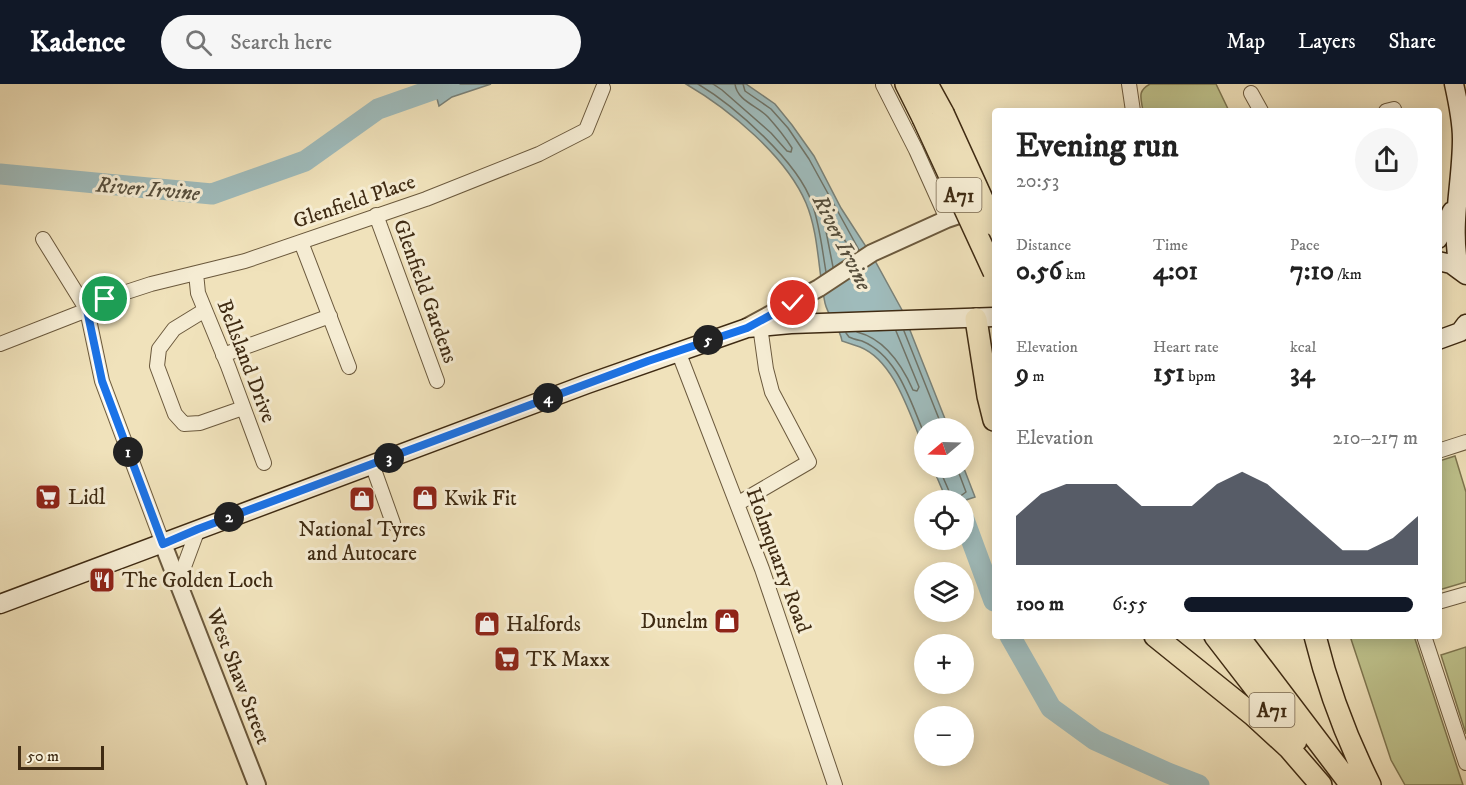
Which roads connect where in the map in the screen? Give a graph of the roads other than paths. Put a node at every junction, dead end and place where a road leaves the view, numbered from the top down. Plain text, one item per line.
1 (906, 84) edge
2 (927, 84) edge
3 (1129, 84) edge
4 (1454, 84) edge
5 (883, 85) edge
6 (603, 88) dead end
7 (1251, 93) dead end
8 (1133, 108) edge
9 (1259, 108) edge
10 (933, 116) junction
11 (1456, 202) junction
12 (992, 204) edge
13 (376, 215) junction
14 (947, 219) junction
15 (992, 221) edge
16 (1442, 231) edge
17 (43, 239) dead end
18 (301, 242) junction
19 (1442, 262) edge
20 (992, 267) edge
21 (1462, 272) edge
22 (196, 273) junction
23 (793, 303) junction
24 (205, 309) junction
25 (87, 310) junction
26 (330, 316) junction
27 (985, 318) edge
28 (791, 324) junction
29 (1466, 324) edge
30 (753, 327) junction
31 (1442, 339) edge
32 (0, 344) edge
33 (678, 351) junction
34 (224, 356) junction
35 (349, 367) dead end
36 (437, 381) dead end
37 (243, 408) junction
38 (992, 412) edge
39 (1466, 442) edge
40 (1442, 450) edge
41 (264, 464) dead end
42 (372, 464) junction
43 (737, 504) junction
44 (393, 523) dead end
45 (198, 529) junction
46 (163, 544) junction
47 (178, 583) junction
48 (1466, 594) edge
49 (1442, 601) edge
50 (0, 604) edge
51 (1159, 639) edge
52 (1217, 639) edge
53 (1240, 639) edge
54 (1316, 639) edge
55 (1425, 639) edge
56 (1466, 763) edge
57 (257, 785) edge
58 (835, 785) edge
59 (1321, 785) edge
60 (1329, 785) edge
61 (1352, 785) edge
62 (1370, 785) edge

1 - 10 main road, A71
2 - 10 main road, A71
3 - 8 street
4 - 11 main road
5 - 14 street
6 - 13 street, Glenfield Place
7 - 9 street
10 - 15 main road, A71, bridge
10 - 20 main road, A71, bridge
11 - 16 main road
11 - 21 main road
12 - 14 street
13 - 18 street, Glenfield Place
13 - 36 street, Glenfield Gardens
14 - 23 street
17 - 25 street
18 - 22 street, Glenfield Place
18 - 26 street
19 - 21 main road
22 - 24 street, Bellsland Drive
22 - 25 street, Glenfield Place
23 - 28 street
23 - 30 street
24 - 34 street, Bellsland Drive
24 - 37 street
25 - 32 street, Glenfield Place
25 - 46 street
26 - 34 street
26 - 35 street
27 - 28 main road
27 - 38 main road
28 - 30 main road
29 - 31 main road
30 - 33 main road
30 - 43 street
33 - 42 main road
33 - 43 street, Holmquarry Road
34 - 37 street, Bellsland Drive
37 - 41 street, Bellsland Drive
39 - 40 street
42 - 44 street
42 - 45 main road
43 - 58 street, Holmquarry Road
45 - 46 main road
45 - 47 street
46 - 47 street, West Shaw Street
46 - 50 main road
47 - 57 street, West Shaw Street
48 - 49 street
51 - 59 main road
52 - 60 main road, A71
53 - 61 main road, A71
54 - 62 main road
55 - 56 street

